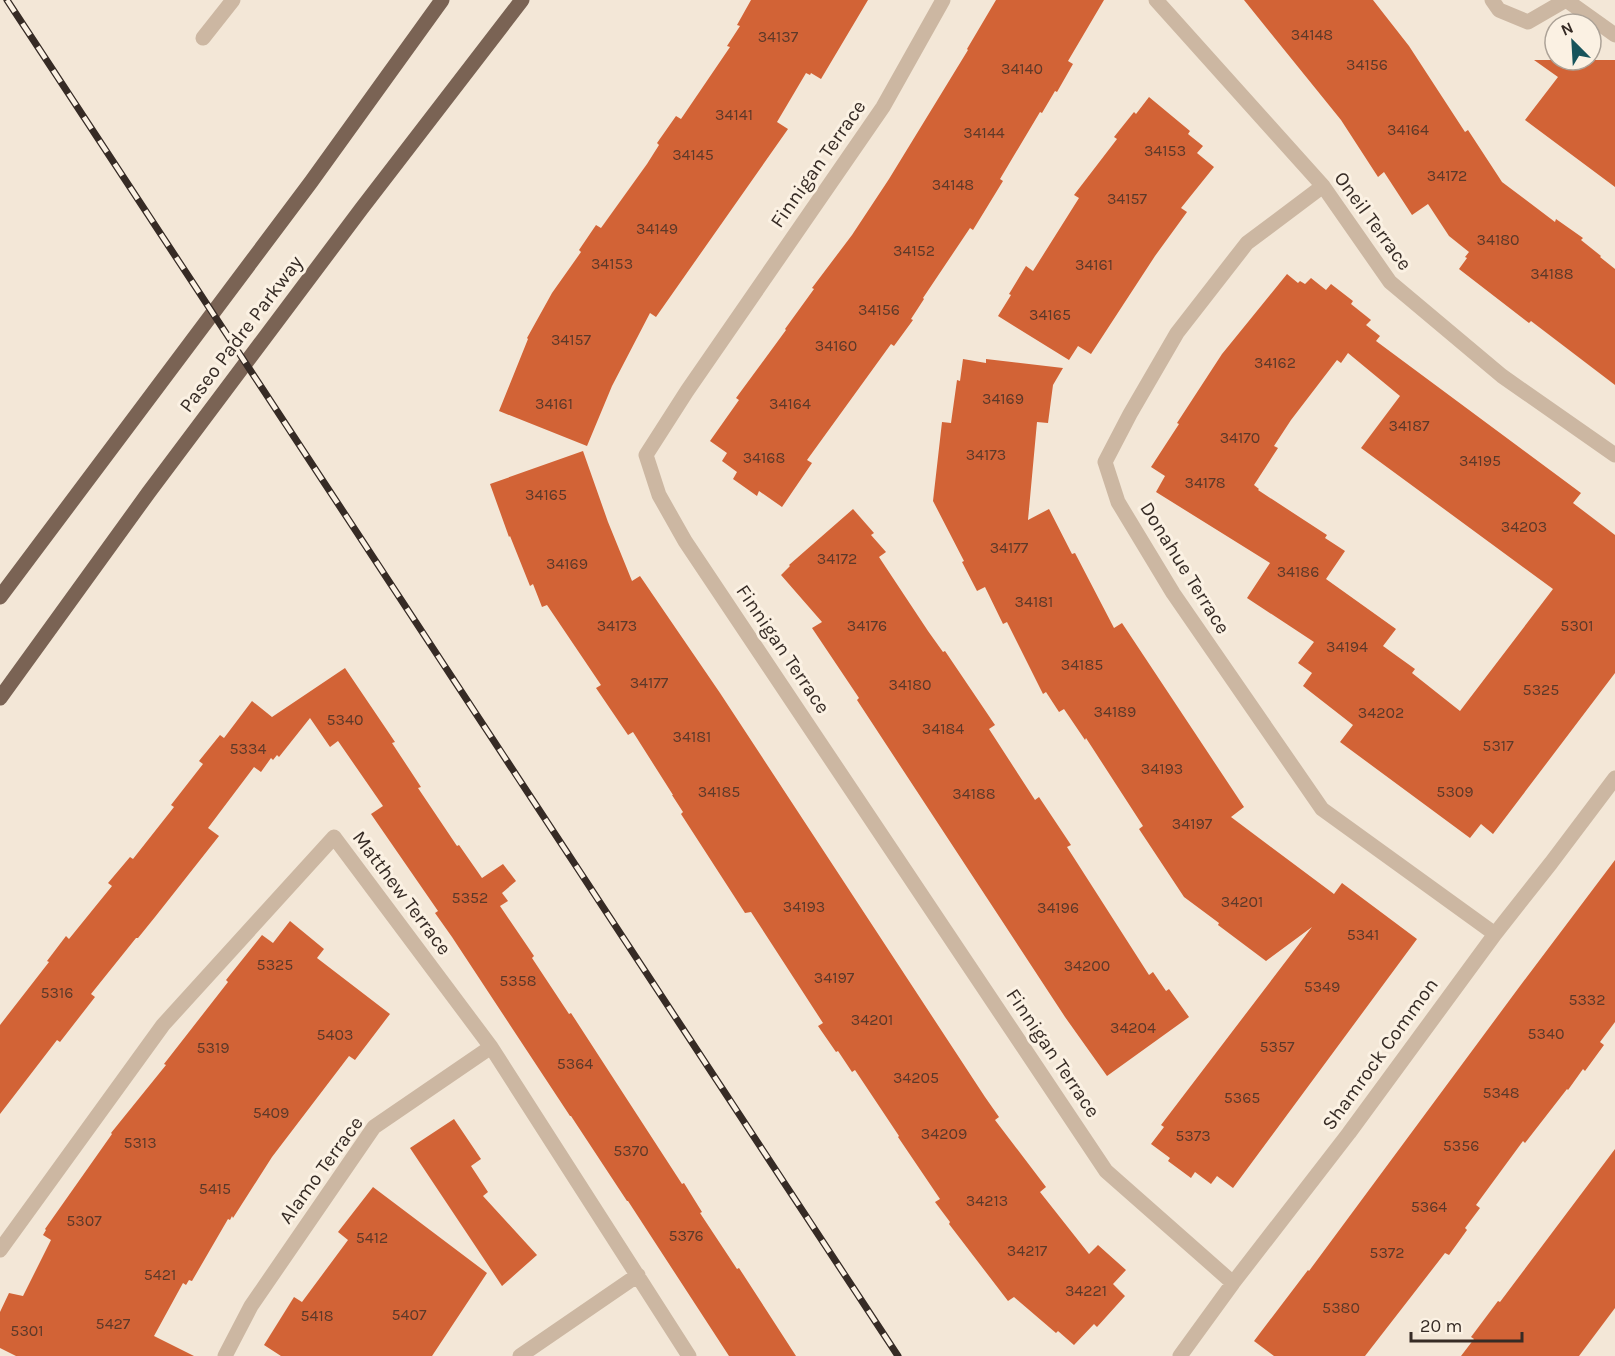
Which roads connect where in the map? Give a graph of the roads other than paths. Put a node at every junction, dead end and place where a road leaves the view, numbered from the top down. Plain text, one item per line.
1 (233, 0) edge
2 (442, 0) edge
3 (522, 0) edge
4 (944, 0) edge
5 (1156, 0) edge
6 (1492, 0) edge
7 (1566, 0) edge
8 (1615, 34) edge
9 (203, 38) dead end
10 (1323, 186) junction
11 (1615, 455) edge
12 (0, 597) edge
13 (0, 698) edge
14 (1615, 778) edge
15 (1495, 934) junction
16 (491, 1047) junction
17 (0, 1250) edge
18 (638, 1275) junction
19 (1233, 1283) junction
20 (225, 1356) edge
21 (520, 1356) edge
22 (689, 1356) edge
23 (1180, 1356) edge

1 - 9 street
2 - 12 main road, Paseo Padre Parkway
3 - 13 main road, Paseo Padre Parkway
4 - 19 street, Finnigan Terrace
5 - 10 street, Oneil Terrace
6 - 7 street
7 - 8 street
10 - 11 street, Oneil Terrace
10 - 15 street, Donahue Terrace
14 - 15 street, Shamrock Common
15 - 19 street, Shamrock Common
16 - 17 street, Matthew Terrace
16 - 18 street, Matthew Terrace
16 - 20 street, Alamo Terrace
18 - 21 street
18 - 22 street, Matthew Terrace
19 - 23 street, Shamrock Common

